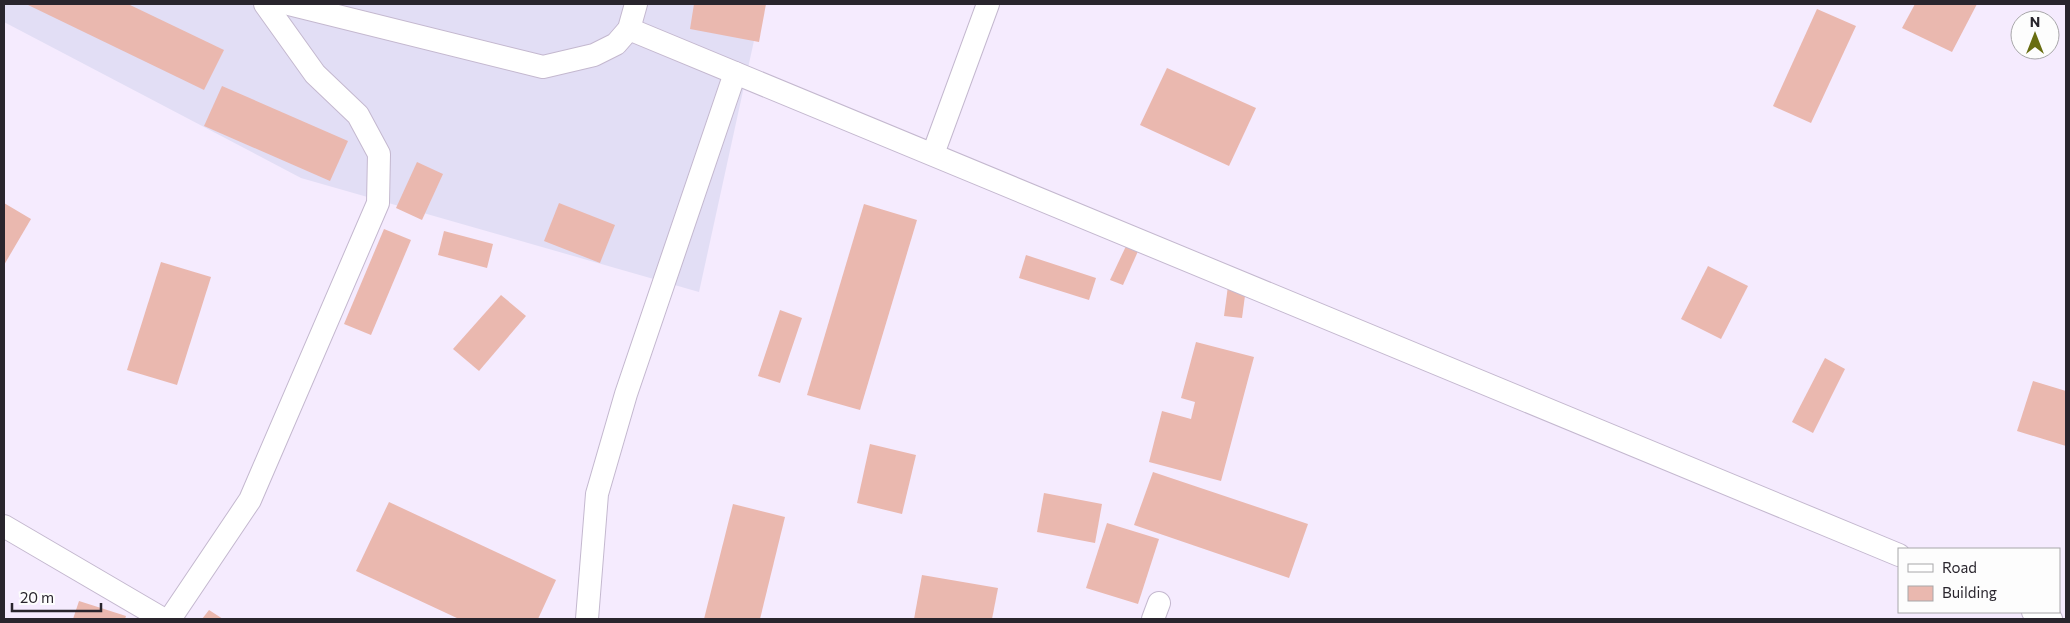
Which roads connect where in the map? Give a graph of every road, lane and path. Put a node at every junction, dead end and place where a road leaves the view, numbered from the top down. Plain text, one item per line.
1 (265, 4) edge
2 (289, 4) edge
3 (636, 4) edge
4 (988, 4) edge
5 (629, 29) junction
6 (734, 72) junction
7 (933, 154) junction
8 (4, 526) edge
9 (1898, 556) edge
10 (2036, 613) edge
11 (163, 619) edge
12 (170, 619) edge
13 (588, 619) edge
14 (2051, 619) edge

1 - 12 street
2 - 5 street
3 - 5 street
4 - 7 street
5 - 6 street
6 - 7 street
6 - 13 street
7 - 9 street
8 - 11 street
10 - 14 street

